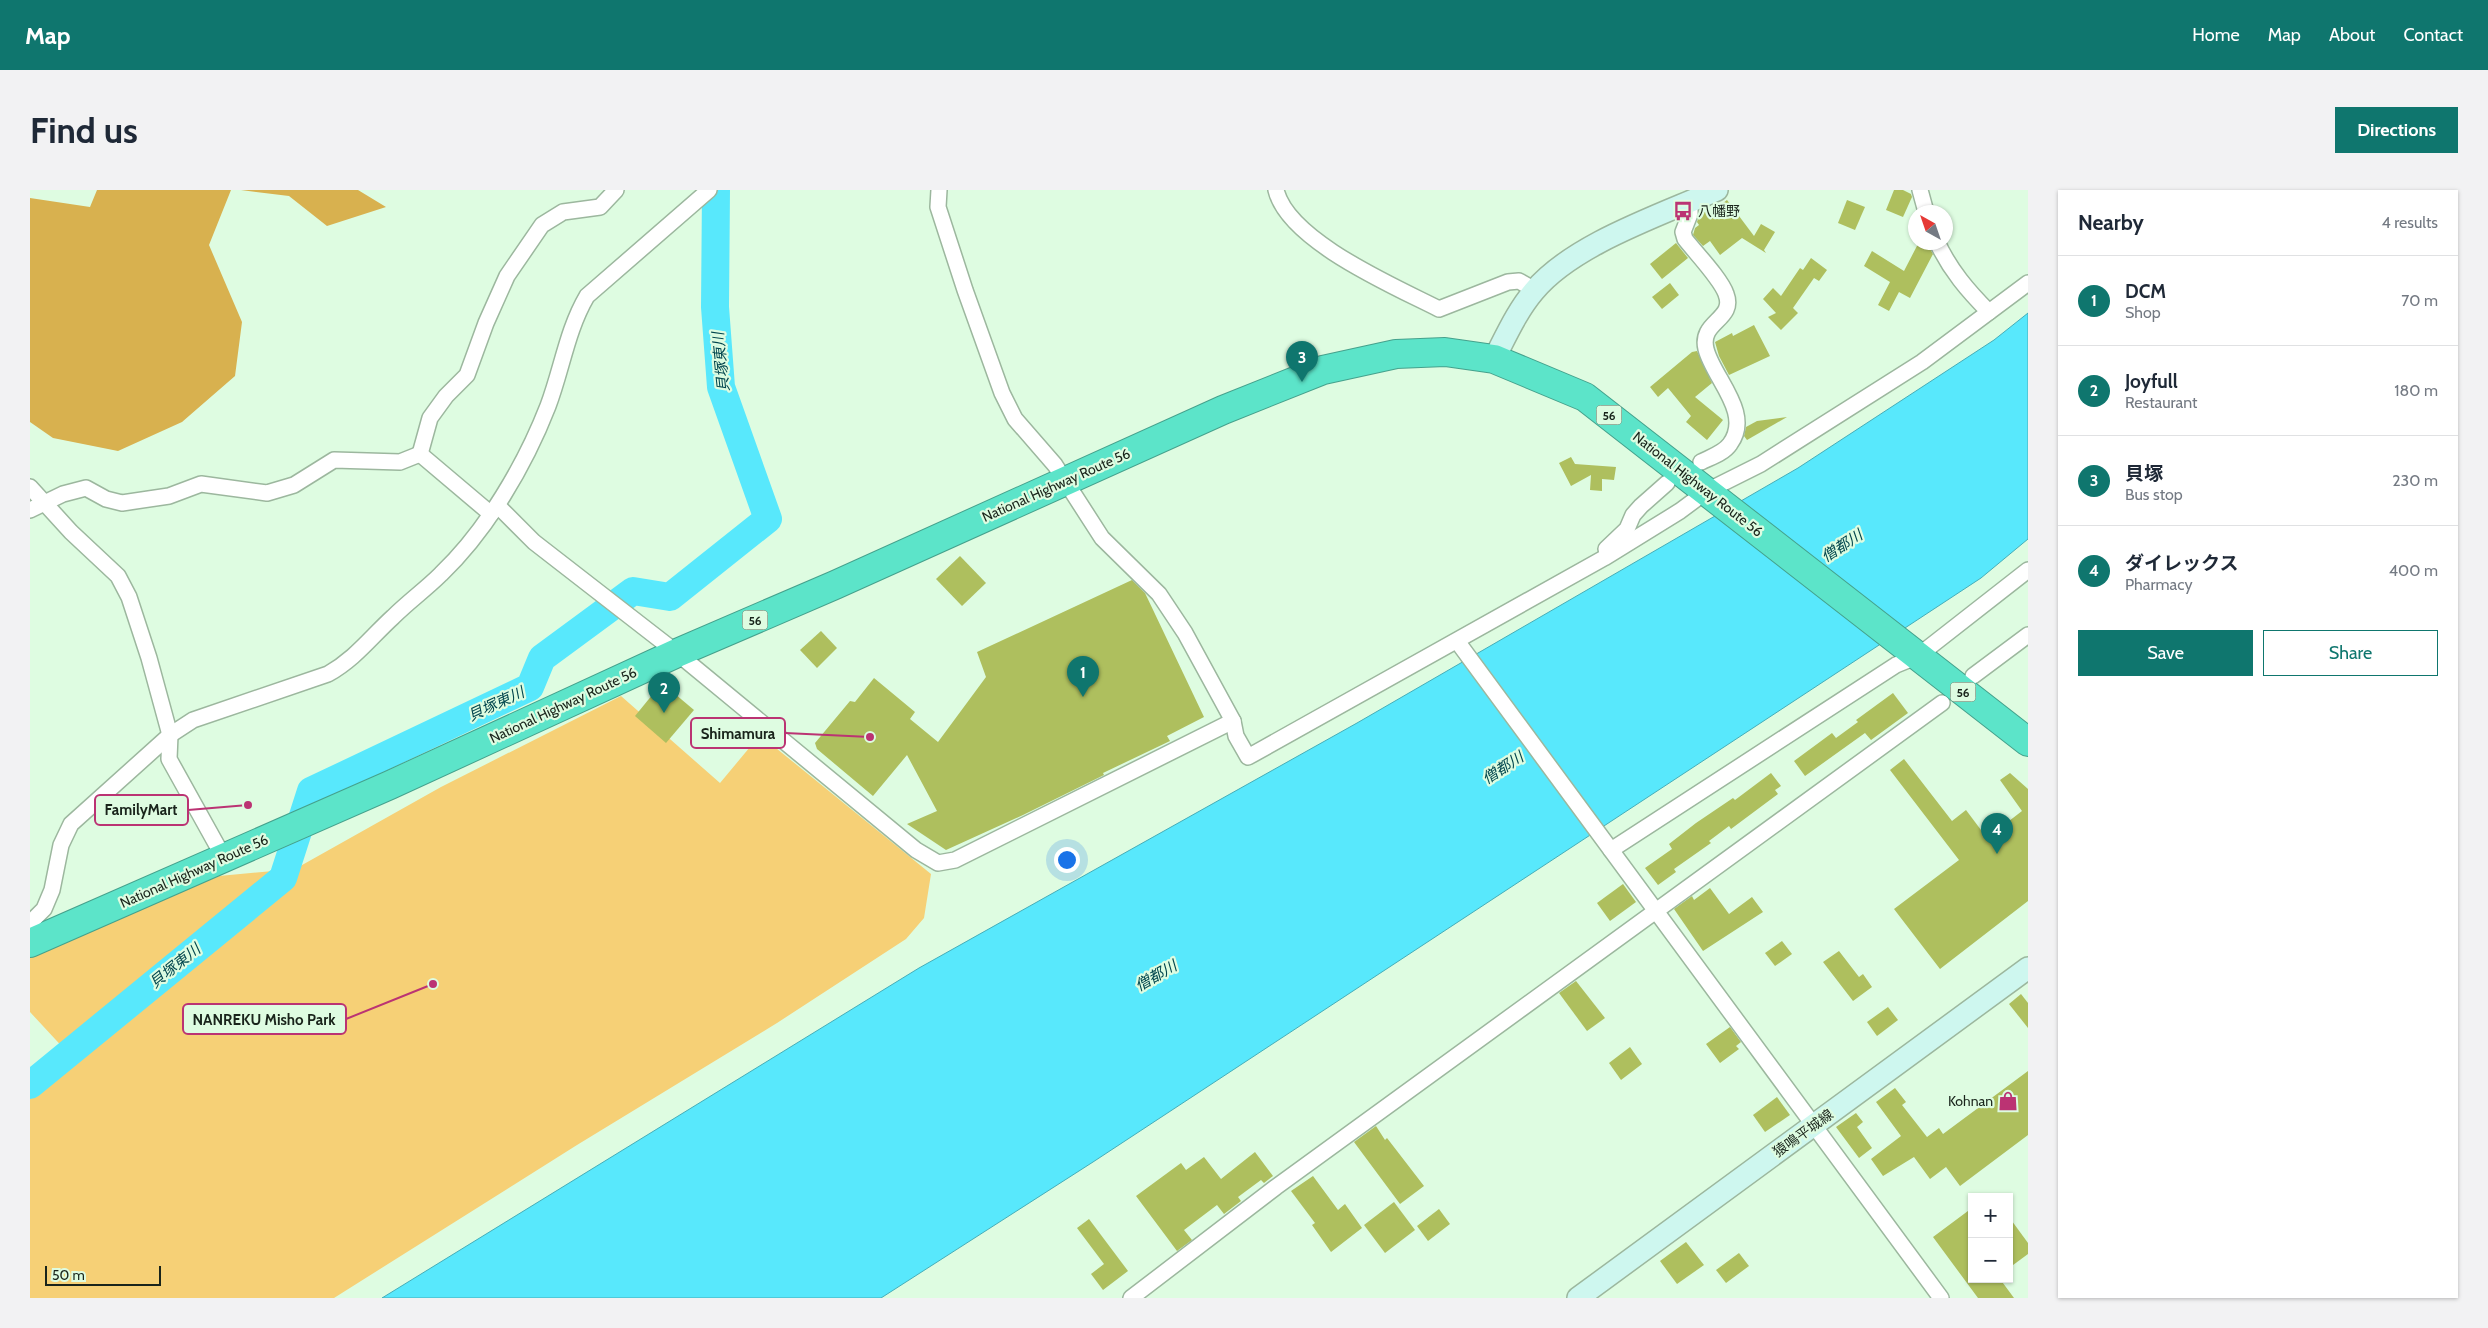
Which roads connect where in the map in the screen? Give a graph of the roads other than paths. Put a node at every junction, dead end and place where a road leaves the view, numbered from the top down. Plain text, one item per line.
1 (616, 190) edge
2 (709, 190) edge
3 (939, 190) edge
4 (1276, 190) edge
5 (1920, 190) edge
6 (1702, 195) edge
7 (1924, 205) edge
8 (1941, 250) edge
9 (2028, 283) edge
10 (1535, 290) junction
11 (1990, 312) junction
12 (1494, 359) junction
13 (420, 454) junction
14 (1701, 462) dead end
15 (1065, 480) junction
16 (1668, 482) dead end
17 (30, 487) edge
18 (1709, 492) junction
19 (46, 504) junction
20 (30, 510) edge
21 (494, 510) junction
22 (1604, 558) junction
23 (2028, 570) edge
24 (2028, 635) edge
25 (1459, 645) junction
26 (1908, 648) junction
27 (677, 653) junction
28 (1974, 676) dead end
29 (1942, 702) dead end
30 (1233, 721) junction
31 (170, 735) junction
32 (2028, 742) edge
33 (1608, 846) junction
34 (224, 858) junction
35 (1655, 911) junction
36 (30, 923) edge
37 (30, 943) edge
38 (2028, 968) edge
39 (1814, 1125) junction
40 (1140, 1295) edge
41 (1578, 1298) edge
42 (1941, 1298) edge

1 - 13 street
2 - 21 street
3 - 15 street
4 - 10 street
5 - 7 street
6 - 10 main road
6 - 14 street
8 - 11 street
9 - 11 street
10 - 12 main road
11 - 18 street
12 - 15 highway, National Highway Route 56 / 56
12 - 18 highway, National Highway Route 56 / 56
13 - 19 street
13 - 21 street
15 - 27 highway, National Highway Route 56 / 56
15 - 30 street
16 - 22 street
17 - 19 street
18 - 22 street
18 - 26 highway, National Highway Route 56 / 56
19 - 20 street
19 - 31 street
21 - 27 street
21 - 31 street
22 - 25 street
23 - 26 street
24 - 28 street
25 - 30 street
25 - 33 street
26 - 32 highway, National Highway Route 56 / 56
26 - 33 street
27 - 30 street
27 - 34 highway, National Highway Route 56 / 56
29 - 35 street
31 - 34 street
31 - 36 street
33 - 35 street
34 - 37 highway, National Highway Route 56 / 56
35 - 39 street
35 - 40 street
38 - 39 main road, 猿鳴平城線
39 - 41 main road, 猿鳴平城線
39 - 42 street

